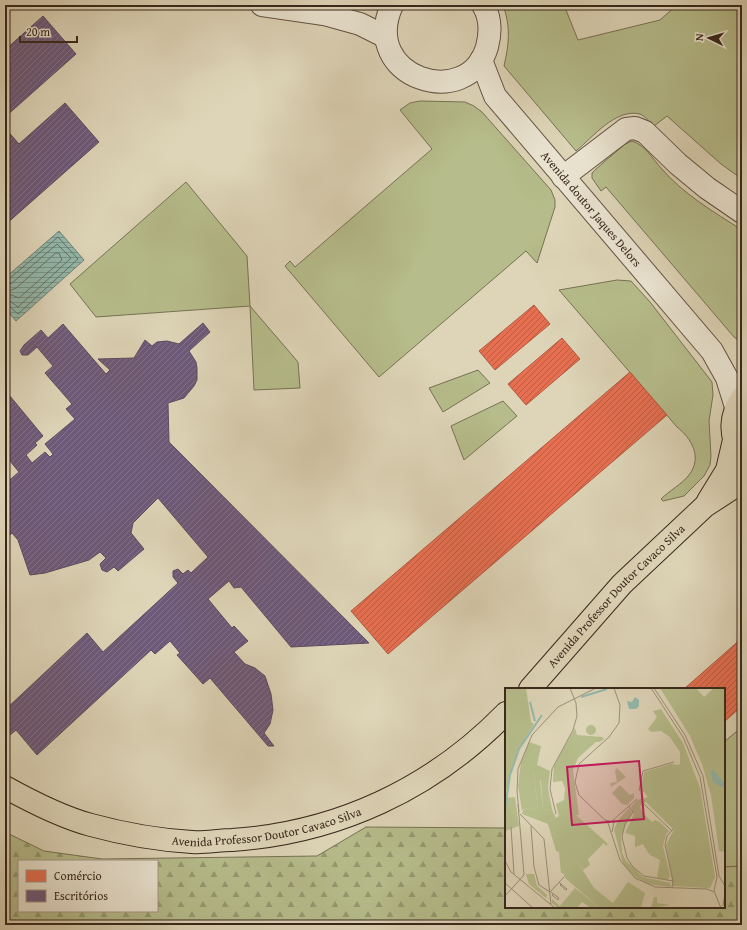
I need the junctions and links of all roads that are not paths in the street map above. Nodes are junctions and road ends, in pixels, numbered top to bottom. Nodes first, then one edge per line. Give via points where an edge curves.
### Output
1 (262, 5) edge
2 (392, 5) edge
3 (483, 5) edge
4 (324, 14) junction
5 (386, 37) junction
6 (481, 60) junction
7 (457, 79) junction
8 (495, 96) junction
9 (563, 178) junction
10 (742, 212) edge
11 (712, 351) junction
12 (742, 370) edge
13 (739, 402) edge
14 (738, 446) edge
15 (742, 482) edge
16 (705, 506) junction
17 (531, 688) edge
18 (505, 714) edge
19 (5, 788) edge

1 - 4 street
2 - 4 street via 367,16
2 - 5 street
3 - 6 street via 490,28 486,50
4 - 5 street via 360,24
5 - 7 street via 395,60 408,73 425,81
6 - 7 street
6 - 8 street, Avenida doutor Jaques Delors
7 - 8 street
8 - 9 street, Avenida doutor Jaques Delors
9 - 10 street via 626,130 635,128 645,132 701,184
9 - 11 street, Avenida doutor Jaques Delors
11 - 12 street, Avenida doutor Jaques Delors
11 - 13 street, Avenida doutor Jaques Delors
13 - 14 main road, Avenida Professor Doutor Cavaco Silva via 732,418
14 - 16 main road, Avenida Professor Doutor Cavaco Silva
15 - 16 main road, Avenida Professor Doutor Cavaco Silva
16 - 17 main road, Avenida Professor Doutor Cavaco Silva via 622,584
18 - 19 main road, Avenida Professor Doutor Cavaco Silva via 453,760 410,788 369,809 332,823 284,834 193,842 143,837 90,825 39,806

